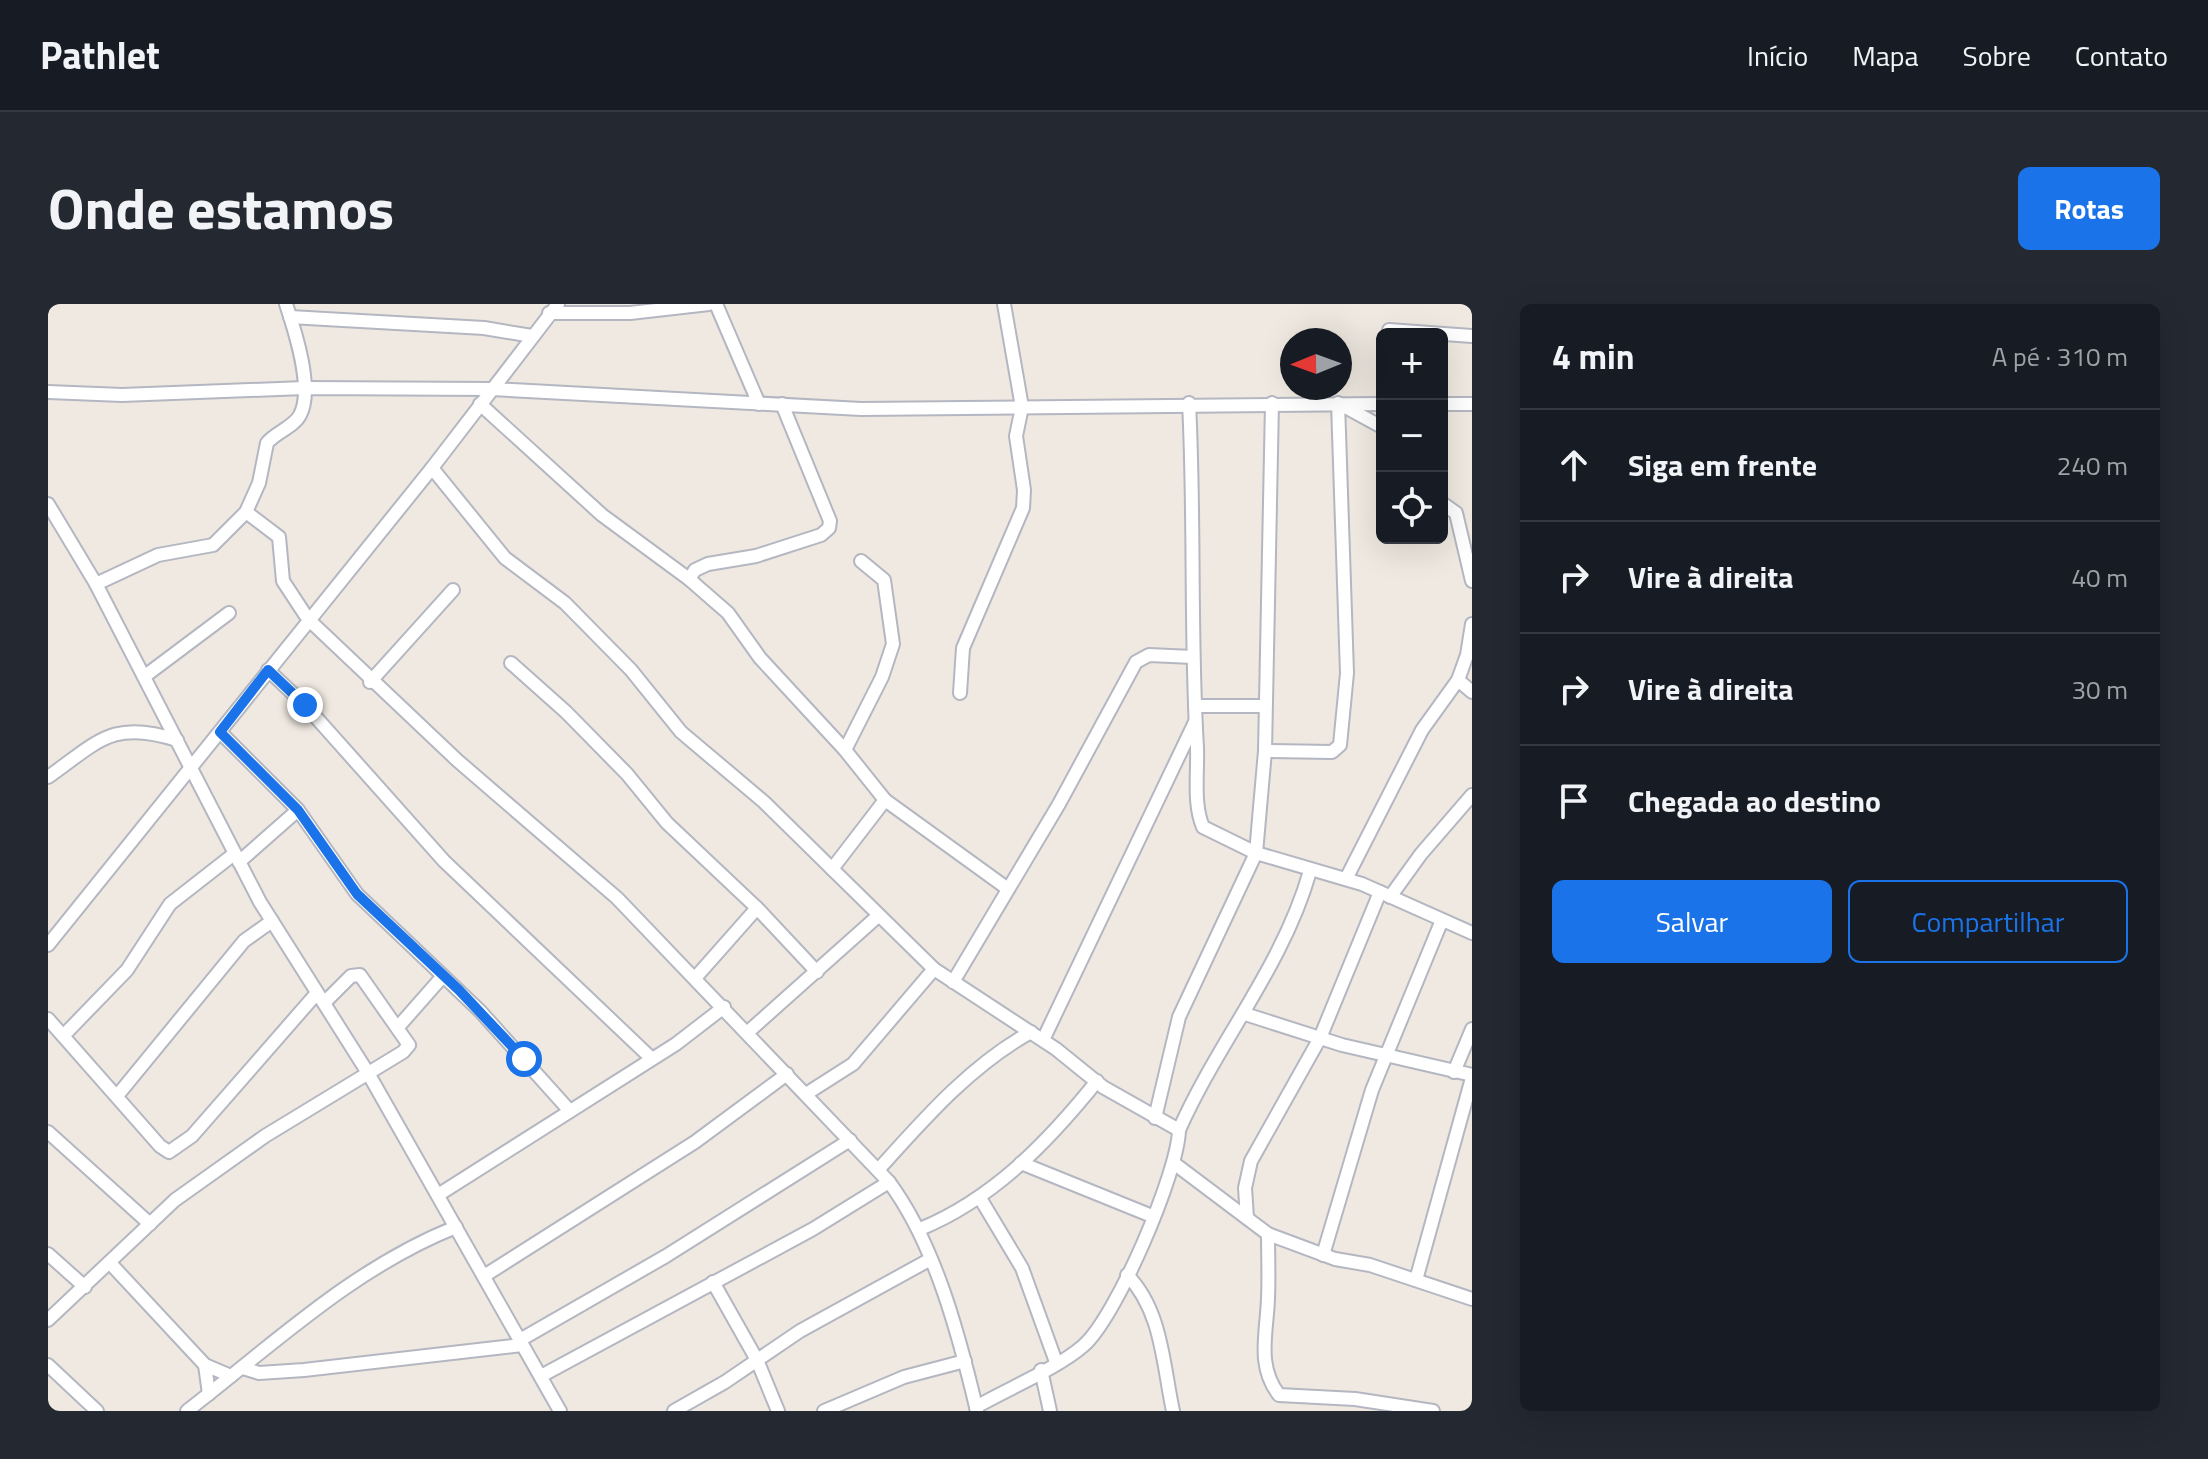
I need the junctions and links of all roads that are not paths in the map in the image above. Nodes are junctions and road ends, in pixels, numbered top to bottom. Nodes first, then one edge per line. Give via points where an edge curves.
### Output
1 (709, 304) edge
2 (716, 304) edge
3 (1004, 304) edge
4 (554, 308) edge
5 (288, 311) edge
6 (1448, 334) edge
7 (532, 336) junction
8 (1472, 336) edge
9 (304, 388) junction
10 (492, 389) junction
11 (48, 392) edge
12 (1189, 403) junction
13 (1272, 403) junction
14 (1338, 403) junction
15 (480, 404) junction
16 (759, 404) junction
17 (782, 404) junction
18 (1376, 404) edge
19 (1448, 404) edge
20 (1472, 404) edge
21 (1022, 407) junction
22 (1376, 424) edge
23 (432, 468) junction
24 (48, 504) edge
25 (1448, 507) edge
26 (246, 512) junction
27 (861, 561) dead end
28 (689, 579) junction
29 (1472, 581) edge
30 (96, 584) junction
31 (453, 590) dead end
32 (229, 613) dead end
33 (308, 619) junction
34 (1472, 624) edge
35 (1470, 653) edge
36 (1193, 657) junction
37 (511, 663) dead end
38 (268, 670) junction
39 (145, 676) junction
40 (1458, 680) junction
41 (370, 682) junction
42 (1472, 692) edge
43 (960, 693) dead end
44 (1195, 706) junction
45 (1265, 706) junction
46 (1195, 722) junction
47 (220, 732) junction
48 (177, 740) junction
49 (845, 750) junction
50 (1265, 751) junction
51 (190, 767) junction
52 (48, 777) edge
53 (1472, 795) edge
54 (885, 800) junction
55 (298, 810) junction
56 (1256, 853) junction
57 (236, 858) junction
58 (832, 869) junction
59 (1310, 871) junction
60 (1346, 879) junction
61 (1008, 889) junction
62 (1385, 895) junction
63 (757, 908) junction
64 (878, 916) junction
65 (1442, 920) junction
66 (272, 921) junction
67 (1472, 933) edge
68 (48, 945) edge
69 (934, 969) junction
70 (817, 972) junction
71 (443, 976) junction
72 (696, 977) junction
73 (953, 982) junction
74 (320, 998) junction
75 (724, 1007) junction
76 (1245, 1014) junction
77 (48, 1019) edge
78 (399, 1026) junction
79 (1472, 1029) edge
80 (748, 1032) junction
81 (1031, 1032) junction
82 (65, 1034) junction
83 (1320, 1038) junction
84 (1043, 1040) junction
85 (1386, 1055) junction
86 (651, 1058) junction
87 (1454, 1072) junction
88 (368, 1073) junction
89 (787, 1074) junction
90 (1472, 1076) edge
91 (1097, 1081) junction
92 (806, 1094) junction
93 (117, 1096) junction
94 (569, 1110) junction
95 (1155, 1118) junction
96 (1179, 1130) junction
97 (48, 1132) edge
98 (850, 1140) junction
99 (1021, 1163) junction
100 (1175, 1164) junction
101 (879, 1169) junction
102 (889, 1182) junction
103 (438, 1195) junction
104 (980, 1198) junction
105 (1152, 1216) junction
106 (1247, 1218) junction
107 (150, 1224) junction
108 (456, 1227) junction
109 (920, 1229) junction
110 (1268, 1234) junction
111 (48, 1254) edge
112 (1323, 1255) junction
113 (929, 1260) junction
114 (110, 1263) junction
115 (1127, 1275) junction
116 (484, 1276) junction
117 (1416, 1280) junction
118 (713, 1282) junction
119 (85, 1287) junction
120 (1472, 1299) edge
121 (48, 1320) edge
122 (521, 1342) junction
123 (757, 1360) junction
124 (965, 1361) junction
125 (1056, 1362) junction
126 (48, 1365) edge
127 (205, 1365) junction
128 (243, 1368) junction
129 (1041, 1370) junction
130 (231, 1376) junction
131 (541, 1376) junction
132 (209, 1394) junction
133 (1304, 1405) edge
134 (84, 1406) edge
135 (977, 1409) edge
136 (97, 1411) edge
137 (187, 1411) edge
138 (560, 1411) edge
139 (674, 1411) edge
140 (778, 1411) edge
141 (824, 1411) edge
142 (1050, 1411) edge
143 (1173, 1411) edge
144 (1433, 1411) edge

1 - 4 street via 630,313
2 - 16 street
3 - 21 street
4 - 7 street
5 - 7 street
5 - 9 street
6 - 8 street
7 - 10 street
9 - 10 street
9 - 11 street via 122,395
9 - 26 street via 300,416 267,443
10 - 15 street
10 - 16 street
12 - 13 street
12 - 21 street
12 - 36 street
13 - 14 street
13 - 45 street
14 - 18 street
14 - 22 street
14 - 50 street via 1347,673 1340,745 1332,752
15 - 23 street
15 - 28 street via 602,515
16 - 17 street
17 - 21 street via 847,409
17 - 28 street via 829,528 756,556 708,564
19 - 20 street
21 - 43 street via 1016,436 1023,508 963,648
23 - 33 street
23 - 58 street via 505,558 565,603 631,670 681,732
24 - 30 street
25 - 29 street via 1456,513
26 - 30 street via 206,548 158,555
26 - 33 street via 279,537 283,581
27 - 49 street via 884,580 893,644
28 - 49 street via 728,613 760,658
30 - 39 street
31 - 41 street
32 - 39 street
33 - 38 street
33 - 41 street
34 - 35 street
35 - 40 street
36 - 44 street
36 - 61 street via 1149,655 1136,662
37 - 63 street via 566,712 667,823
38 - 47 street
38 - 86 street via 444,861
39 - 48 street
40 - 42 street
40 - 60 street via 1428,719
41 - 72 street via 617,898
44 - 45 street
44 - 46 street
45 - 50 street
46 - 56 street via 1203,827
46 - 84 street
47 - 51 street
47 - 55 street
48 - 51 street
48 - 52 street via 144,732 108,734
49 - 54 street
50 - 56 street
51 - 57 street
51 - 68 street
53 - 62 street
54 - 58 street
54 - 61 street
55 - 57 street
55 - 71 street via 357,894
56 - 59 street
56 - 95 street via 1179,1017
57 - 66 street
57 - 82 street via 170,904 127,970
58 - 64 street
59 - 60 street
59 - 76 street via 1287,937
60 - 62 street
61 - 73 street
62 - 65 street
62 - 83 street
63 - 70 street
63 - 72 street
64 - 69 street
64 - 70 street
65 - 67 street
65 - 85 street
66 - 74 street
66 - 93 street via 244,941
69 - 73 street
69 - 92 street via 853,1064
70 - 80 street
71 - 78 street
71 - 94 street
72 - 75 street
73 - 81 street
74 - 78 street via 360,975
74 - 88 street
74 - 93 street via 177,1149 169,1152 160,1146
75 - 80 street
75 - 86 street
76 - 83 street
76 - 96 street via 1197,1089
77 - 82 street
78 - 88 street via 409,1045
79 - 87 street
80 - 89 street
81 - 84 street
81 - 101 street via 967,1078
82 - 93 street
83 - 85 street
83 - 106 street via 1251,1161 1245,1188
84 - 91 street
85 - 87 street
85 - 112 street
86 - 94 street
87 - 90 street
88 - 103 street
88 - 107 street via 250,1146
89 - 92 street
89 - 116 street via 695,1142
90 - 117 street
91 - 95 street
91 - 99 street
92 - 98 street
94 - 103 street
95 - 96 street
96 - 100 street
97 - 107 street
98 - 101 street
98 - 122 street
99 - 104 street
99 - 105 street
100 - 105 street
100 - 106 street
101 - 102 street
102 - 109 street
102 - 118 street
103 - 108 street
104 - 109 street
104 - 125 street via 1022,1268
105 - 115 street
106 - 110 street
107 - 114 street
108 - 116 street
108 - 128 street via 397,1252 311,1309
109 - 113 street
110 - 112 street
110 - 133 street via 1263,1356 1279,1395
111 - 119 street
112 - 117 street
113 - 123 street
113 - 124 street
114 - 119 street
114 - 127 street
115 - 125 street via 1094,1335
115 - 143 street via 1153,1313
116 - 122 street
117 - 120 street
118 - 123 street
118 - 131 street
119 - 121 street
122 - 128 street via 304,1370 259,1373
122 - 131 street
123 - 139 street
123 - 140 street
124 - 135 street
124 - 141 street via 904,1377
125 - 129 street
126 - 134 street
127 - 130 street
127 - 132 street
128 - 130 street
129 - 135 street
129 - 142 street
130 - 132 street
131 - 138 street
132 - 137 street
133 - 144 street via 1355,1399
134 - 136 street

